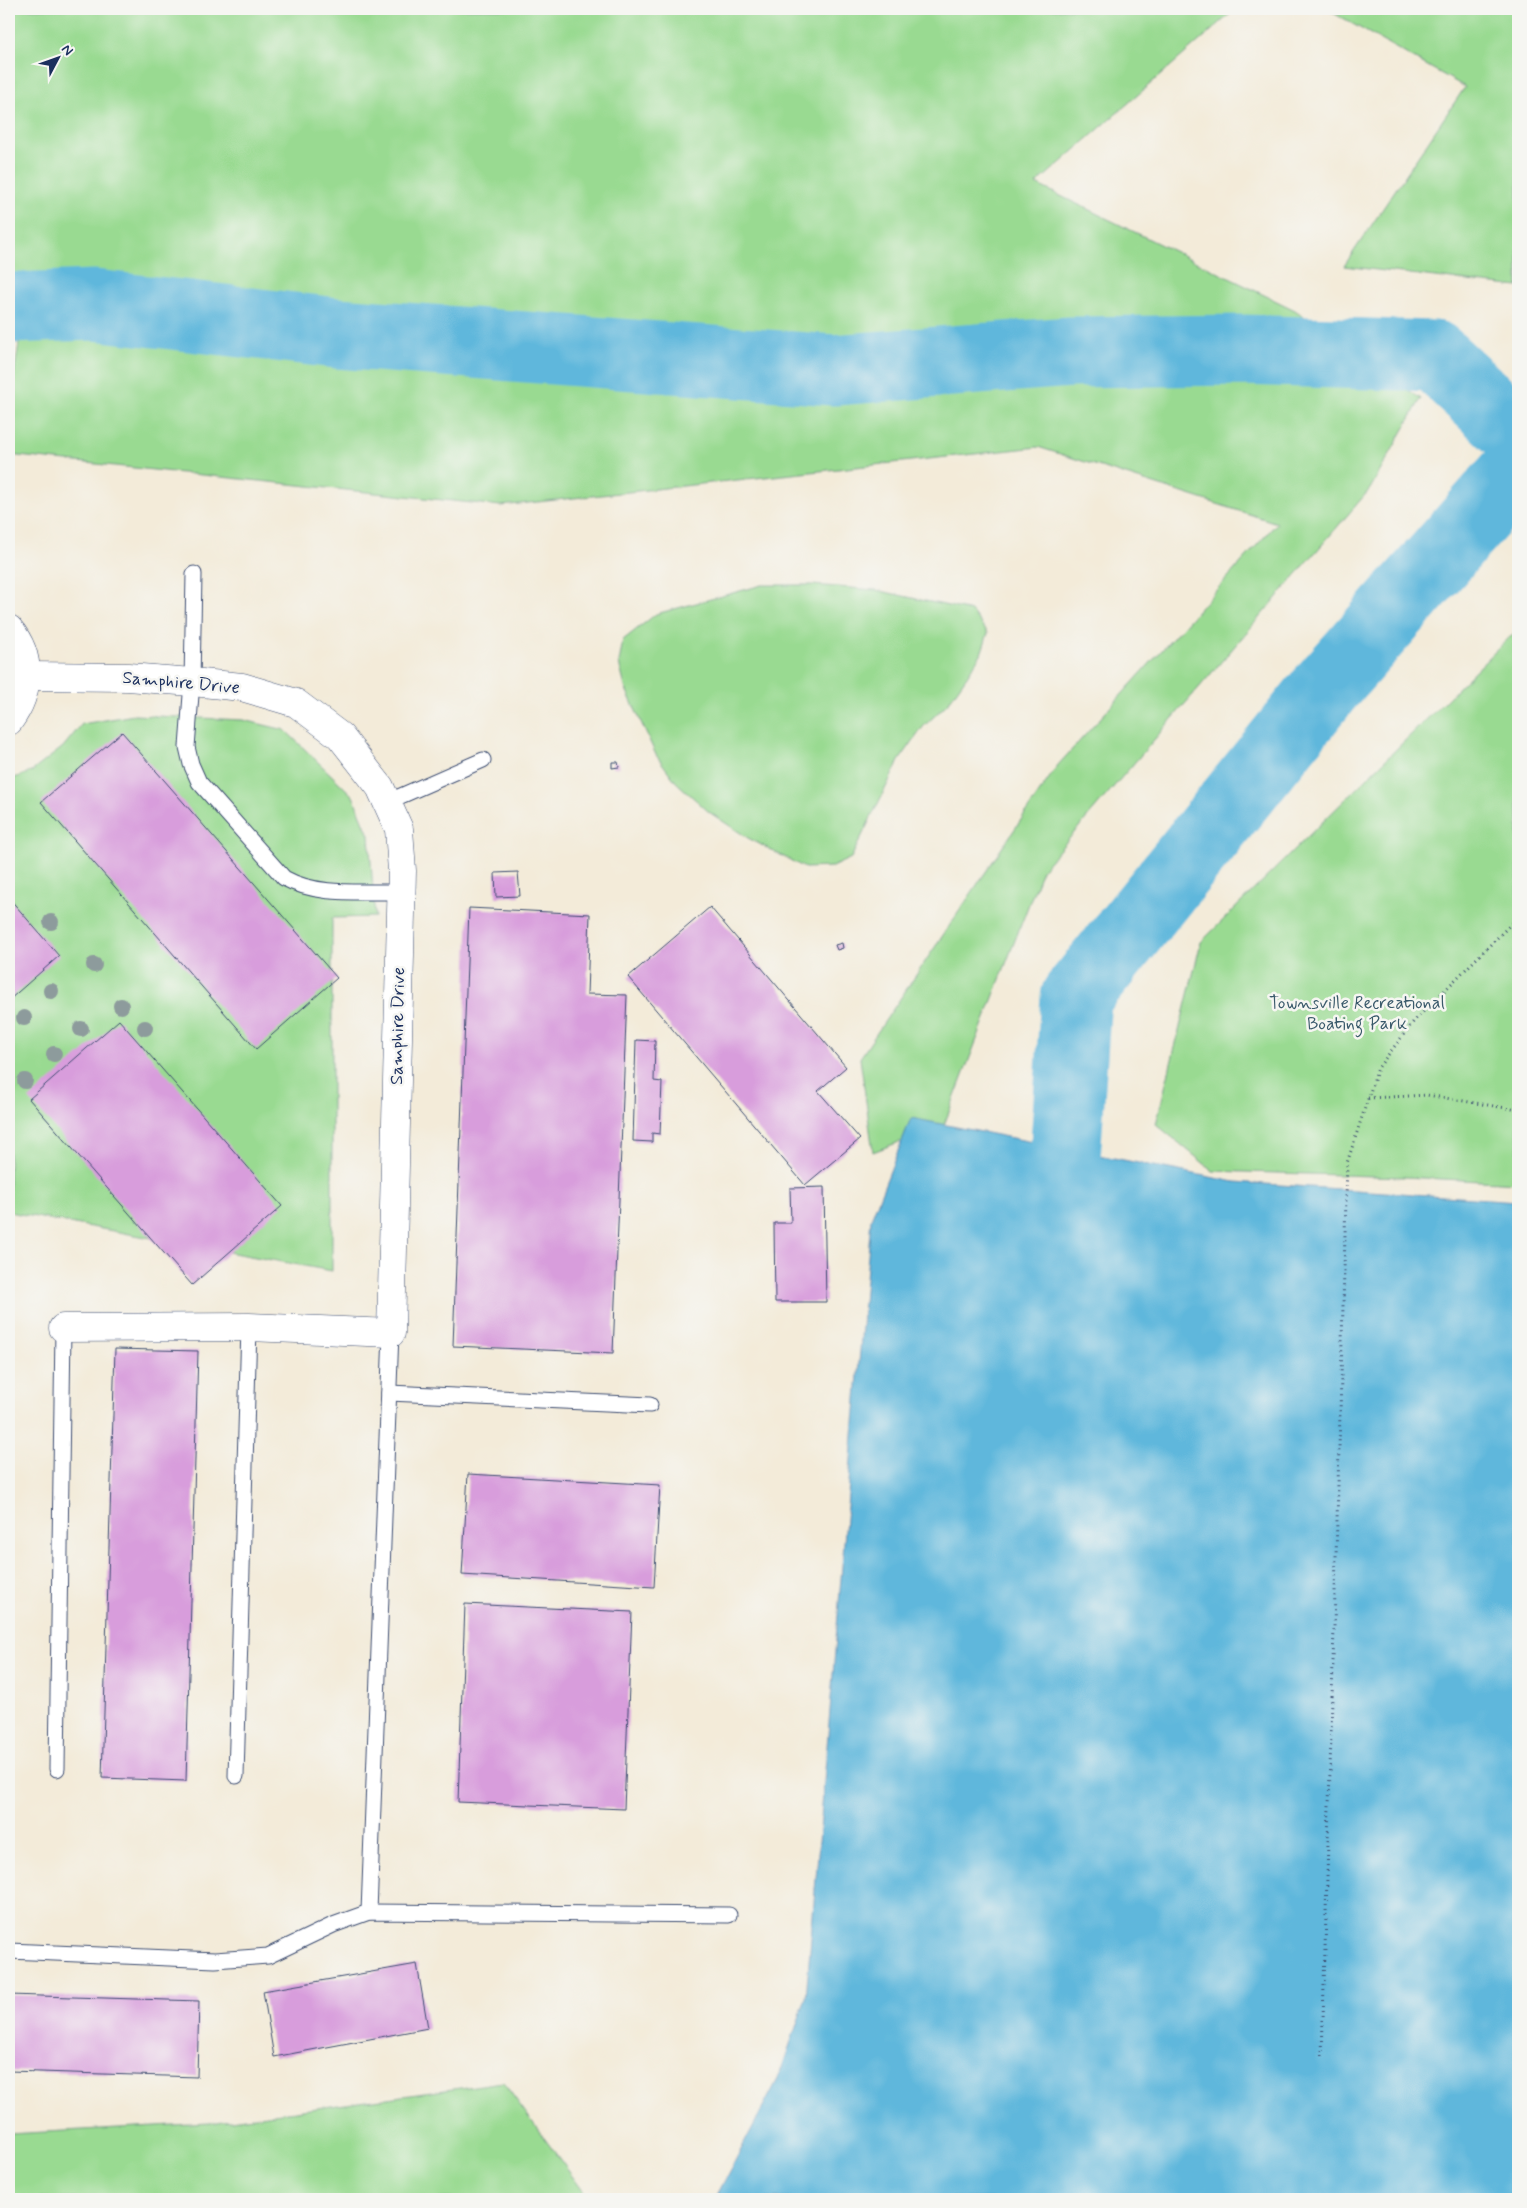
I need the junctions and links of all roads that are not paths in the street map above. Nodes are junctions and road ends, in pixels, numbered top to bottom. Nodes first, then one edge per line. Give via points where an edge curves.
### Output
1 (194, 574) dead end
2 (9, 629) edge
3 (26, 676) junction
4 (192, 682) junction
5 (9, 722) edge
6 (483, 760) dead end
7 (387, 802) junction
8 (402, 892) junction
9 (249, 1327) junction
10 (63, 1328) joint
11 (391, 1333) junction
12 (389, 1393) junction
13 (650, 1405) dead end
14 (57, 1769) dead end
15 (236, 1776) dead end
16 (369, 1912) junction
17 (729, 1915) dead end
18 (9, 1951) edge

1 - 4 lane
2 - 3 street via 17,639 25,661
3 - 4 street, Samphire Drive via 128,677
3 - 5 street via 19,708
4 - 7 street, Samphire Drive via 242,687 296,703 340,736 380,787
4 - 8 lane via 187,747 199,782 284,878 315,890
6 - 7 lane
7 - 8 street, Samphire Drive via 399,829
8 - 11 street, Samphire Drive
9 - 10 street
9 - 11 street
9 - 15 lane
10 - 14 lane
11 - 12 lane
12 - 13 lane
12 - 16 lane
16 - 17 lane
16 - 18 lane via 268,1956 215,1960

